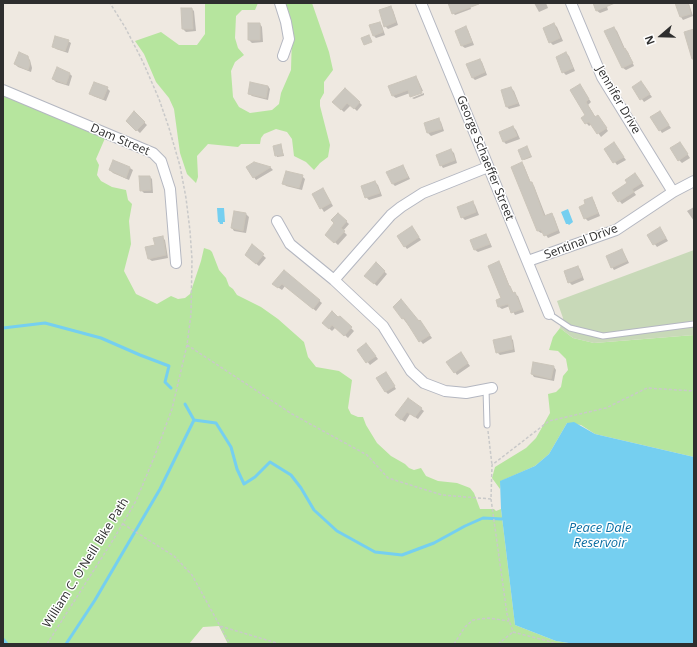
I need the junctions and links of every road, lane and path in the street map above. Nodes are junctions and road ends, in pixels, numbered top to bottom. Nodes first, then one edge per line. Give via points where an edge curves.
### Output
1 (280, 3) edge
2 (421, 3) edge
3 (571, 3) edge
4 (283, 56) dead end
5 (3, 90) edge
6 (488, 167) junction
7 (694, 181) edge
8 (673, 192) junction
9 (277, 221) dead end
10 (528, 261) junction
11 (176, 263) dead end
12 (334, 280) junction
13 (549, 314) joint
14 (694, 324) edge
15 (187, 345) dead end
16 (180, 377) dead end
17 (489, 388) joint
18 (694, 391) edge
19 (487, 425) joint
20 (492, 465) junction
21 (491, 499) junction
22 (123, 524) junction
23 (509, 621) junction
24 (220, 626) junction
25 (513, 632) junction
26 (46, 644) edge
27 (230, 644) edge
28 (280, 644) edge
29 (454, 644) edge
30 (498, 644) edge
31 (556, 644) edge

1 - 4 street via 289,40
2 - 6 street, George Schaeffer Street
3 - 8 street, Jennifer Drive via 602,77
5 - 11 street, Dam Street via 153,153 161,162 170,189
6 - 10 street, George Schaeffer Street
6 - 12 street via 423,193 401,207
7 - 8 street, Sentinal Drive
8 - 10 street, Sentinal Drive via 616,230
9 - 12 street via 290,244
10 - 13 street, George Schaeffer Street
12 - 17 street via 383,326 411,371 424,383 445,391 466,393
13 - 14 lane via 570,328 603,336
15 - 21 path via 292,414 367,456 388,478 442,494
16 - 22 path, William C. O'Neill Bike Path via 172,409 155,455 136,501
17 - 19 lane
18 - 20 path via 647,388 606,408 549,421
19 - 20 path
20 - 21 path
21 - 23 path
22 - 24 path via 174,556 192,575
22 - 26 path, William C. O'Neill Bike Path
23 - 25 path
23 - 29 path via 489,618 472,620
24 - 27 path
24 - 28 path
25 - 30 path
25 - 31 path

